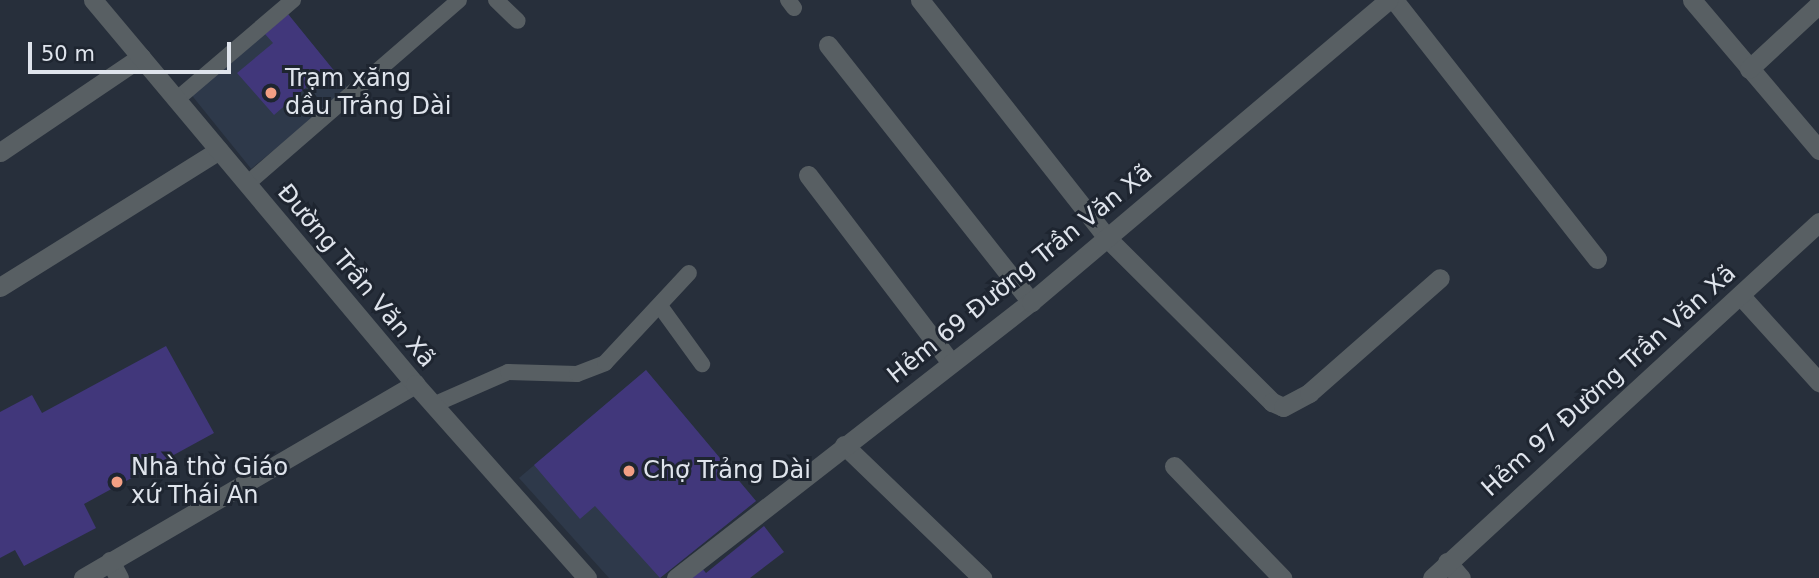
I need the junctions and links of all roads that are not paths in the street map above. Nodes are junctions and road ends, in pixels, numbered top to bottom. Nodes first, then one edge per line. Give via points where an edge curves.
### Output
1 (93, 0) edge
2 (293, 0) edge
3 (459, 0) edge
4 (496, 0) edge
5 (920, 0) edge
6 (1392, 0) edge
7 (1692, 0) edge
8 (1816, 7) dead end
9 (519, 21) dead end
10 (828, 45) dead end
11 (141, 57) junction
12 (1749, 69) junction
13 (176, 100) junction
14 (219, 150) junction
15 (1819, 150) edge
16 (0, 152) edge
17 (808, 175) dead end
18 (248, 183) junction
19 (1819, 222) edge
20 (1107, 238) junction
21 (1597, 259) dead end
22 (689, 273) dead end
23 (1440, 278) dead end
24 (0, 287) edge
25 (1740, 295) junction
26 (1031, 302) junction
27 (660, 306) junction
28 (951, 363) junction
29 (702, 364) dead end
30 (1819, 382) edge
31 (415, 384) junction
32 (433, 405) junction
33 (844, 445) junction
34 (1174, 466) dead end
35 (1447, 562) junction
36 (114, 570) edge
37 (83, 578) edge
38 (587, 578) edge
39 (676, 578) edge
40 (982, 578) edge
41 (1282, 578) edge
42 (1432, 578) edge
43 (1461, 578) edge

1 - 11 street, Đường Trần Văn Xã
2 - 13 lane
3 - 18 lane
4 - 9 lane
5 - 20 street
6 - 20 street, Hẻm 69 Đường Trần Văn Xã
6 - 21 street
7 - 12 street
8 - 12 street
10 - 26 street
11 - 13 street, Đường Trần Văn Xã
11 - 16 street
12 - 15 street
13 - 14 street, Đường Trần Văn Xã
14 - 18 street, Đường Trần Văn Xã
14 - 24 street
17 - 28 street
18 - 31 street, Đường Trần Văn Xã
19 - 25 street, Hẻm 97 Đường Trần Văn Xã
20 - 23 street via 1272,402 1283,407 1309,393
20 - 26 street, Hẻm 69 Đường Trần Văn Xã
22 - 27 lane
25 - 30 street
25 - 35 street, Hẻm 97 Đường Trần Văn Xã
26 - 28 street, Hẻm 69 Đường Trần Văn Xã
27 - 29 lane
27 - 32 lane via 606,363 577,374 508,372
28 - 33 street, Hẻm 69 Đường Trần Văn Xã
31 - 32 street, Đường Trần Văn Xã
31 - 36 street
32 - 38 street, Đường Trần Văn Xã
33 - 39 street, Hẻm 69 Đường Trần Văn Xã
33 - 40 street
34 - 41 street
35 - 42 street, Hẻm 97 Đường Trần Văn Xã
35 - 43 street
36 - 37 street

